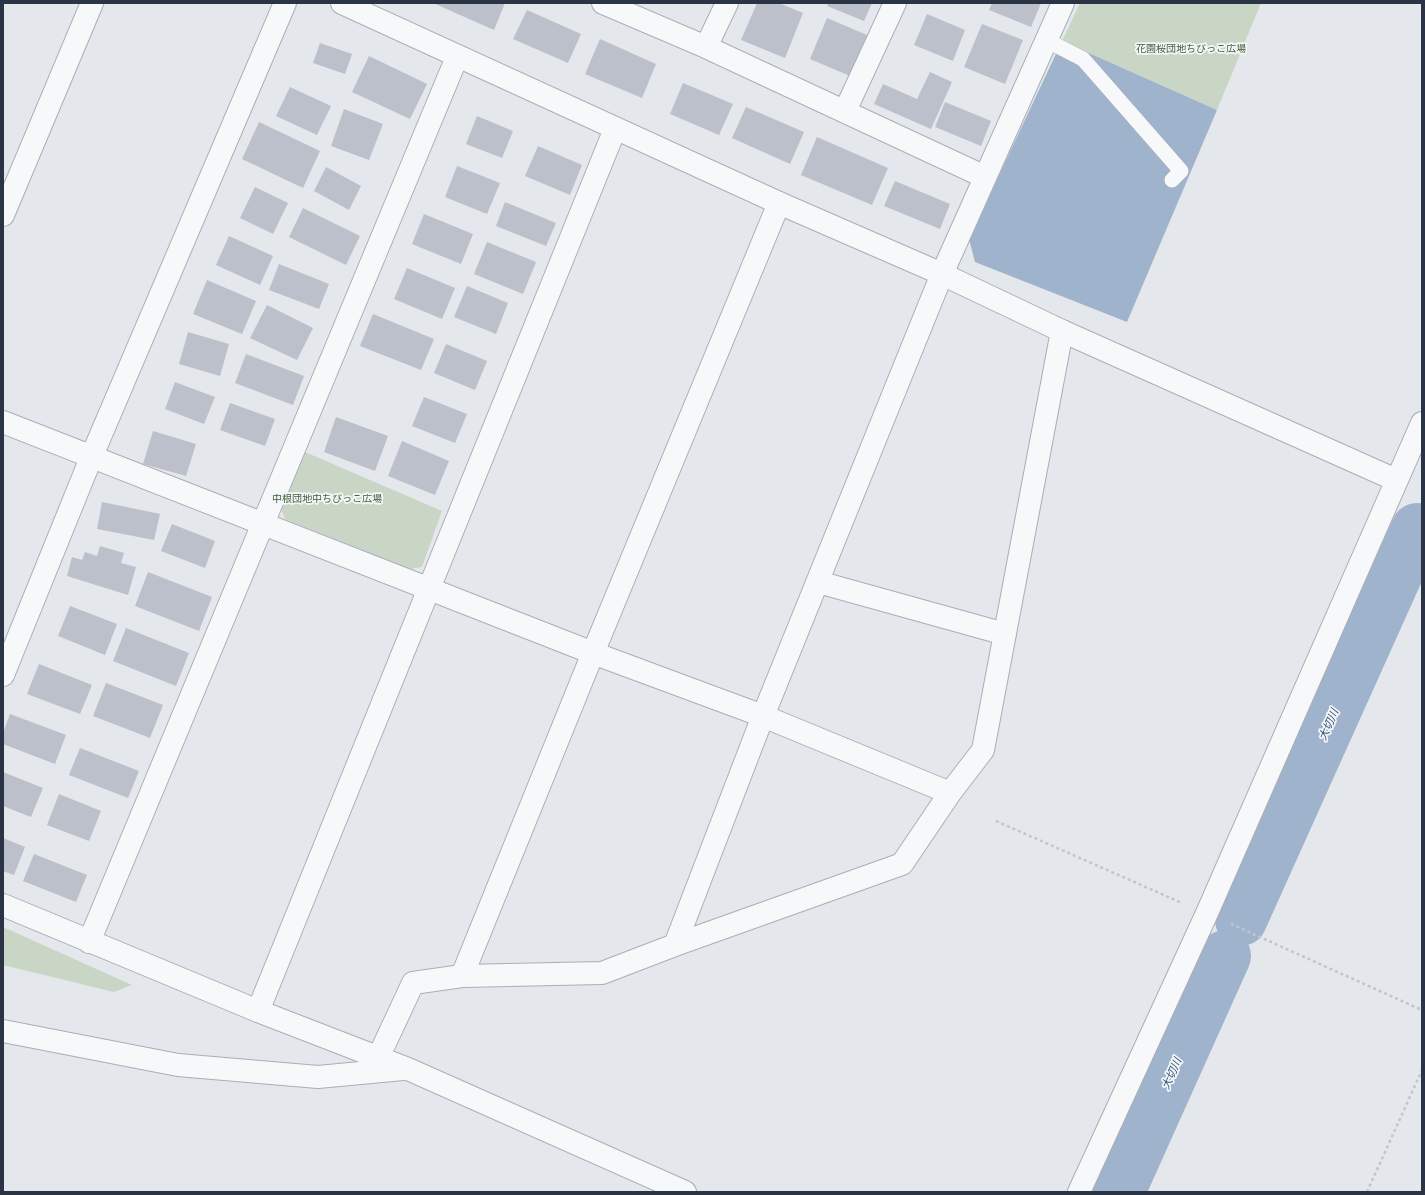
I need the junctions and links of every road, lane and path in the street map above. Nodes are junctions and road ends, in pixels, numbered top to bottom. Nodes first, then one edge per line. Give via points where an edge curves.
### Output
1 (92, 3) edge
2 (285, 3) edge
3 (342, 3) edge
4 (603, 3) edge
5 (726, 3) edge
6 (895, 3) edge
7 (1063, 3) edge
8 (379, 11) edge
9 (1046, 40) junction
10 (706, 47) junction
11 (457, 57) junction
12 (845, 111) junction
13 (615, 129) junction
14 (985, 177) junction
15 (1172, 180) dead end
16 (779, 203) junction
17 (3, 215) edge
18 (942, 274) junction
19 (1062, 331) junction
20 (3, 422) edge
21 (1422, 423) edge
22 (91, 458) junction
23 (1396, 480) junction
24 (262, 524) junction
25 (818, 582) junction
26 (428, 588) junction
27 (1004, 634) junction
28 (593, 653) junction
29 (3, 675) edge
30 (763, 716) junction
31 (950, 793) junction
32 (3, 905) edge
33 (88, 942) junction
34 (675, 945) junction
35 (462, 976) junction
36 (258, 1011) junction
37 (3, 1031) edge
38 (378, 1058) junction
39 (408, 1069) junction
40 (1422, 1070) edge
41 (686, 1192) edge
42 (1079, 1192) edge
43 (1367, 1192) edge

1 - 17 street
2 - 22 street
3 - 8 street
4 - 10 street
5 - 10 street
6 - 12 street
7 - 9 street
8 - 11 street
9 - 14 street
9 - 15 lane via 1083,60 1181,171
10 - 12 street
11 - 13 street
11 - 24 street
12 - 14 street
13 - 16 street
13 - 26 street
14 - 18 street
16 - 18 street
16 - 28 street
18 - 19 street
18 - 25 street
19 - 23 street
19 - 27 street
20 - 22 street
21 - 23 street
22 - 24 street
22 - 29 street
23 - 42 street via 1206,913
24 - 26 street
24 - 33 street
25 - 27 street
25 - 30 street
26 - 28 street
26 - 36 street
27 - 31 street via 983,750
28 - 30 street
28 - 35 street
30 - 31 street
30 - 34 street
31 - 34 street via 902,864
32 - 33 street
33 - 36 street
34 - 35 street via 602,973
35 - 38 street via 413,983
36 - 38 street
37 - 39 street via 178,1065 318,1077
38 - 39 street
39 - 41 street
40 - 43 path

